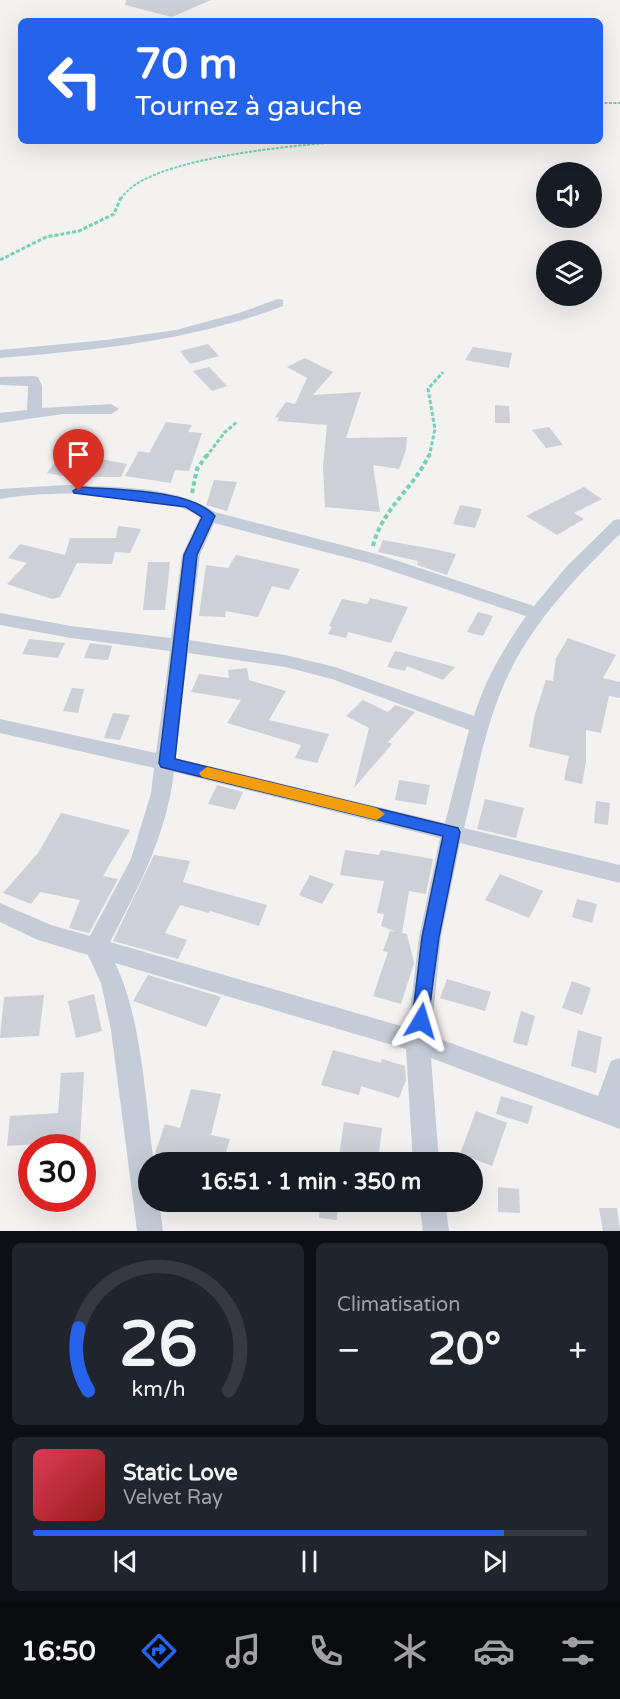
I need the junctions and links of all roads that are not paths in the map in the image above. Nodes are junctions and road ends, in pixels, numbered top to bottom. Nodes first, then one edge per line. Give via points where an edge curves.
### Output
1 (278, 303) dead end
2 (0, 354) edge
3 (0, 381) edge
4 (111, 409) dead end
5 (34, 412) junction
6 (0, 418) edge
7 (0, 494) edge
8 (209, 516) junction
9 (620, 524) edge
10 (538, 614) junction
11 (0, 619) edge
12 (180, 645) junction
13 (0, 726) edge
14 (480, 726) junction
15 (166, 763) junction
16 (452, 832) junction
17 (620, 874) edge
18 (0, 912) edge
19 (96, 948) junction
20 (418, 1042) junction
21 (620, 1069) edge
22 (613, 1114) edge
23 (425, 1152) edge
24 (433, 1212) edge
25 (150, 1231) edge
26 (436, 1231) edge

1 - 2 street via 253,314 158,340
3 - 5 street via 33,380
4 - 5 street
5 - 6 street
7 - 8 street via 60,489 136,495 189,504
8 - 10 street via 374,559
8 - 12 street via 191,555
9 - 10 street via 573,570
10 - 14 street via 508,657
11 - 12 street
12 - 14 street via 288,661 344,675
12 - 15 street
13 - 15 street
14 - 16 street
15 - 16 street
15 - 19 street via 142,860
16 - 17 street
16 - 20 street via 430,937
18 - 19 street via 46,933
19 - 20 street
19 - 25 street via 113,983 123,1030
20 - 22 street
20 - 23 street
21 - 22 street
24 - 26 street

